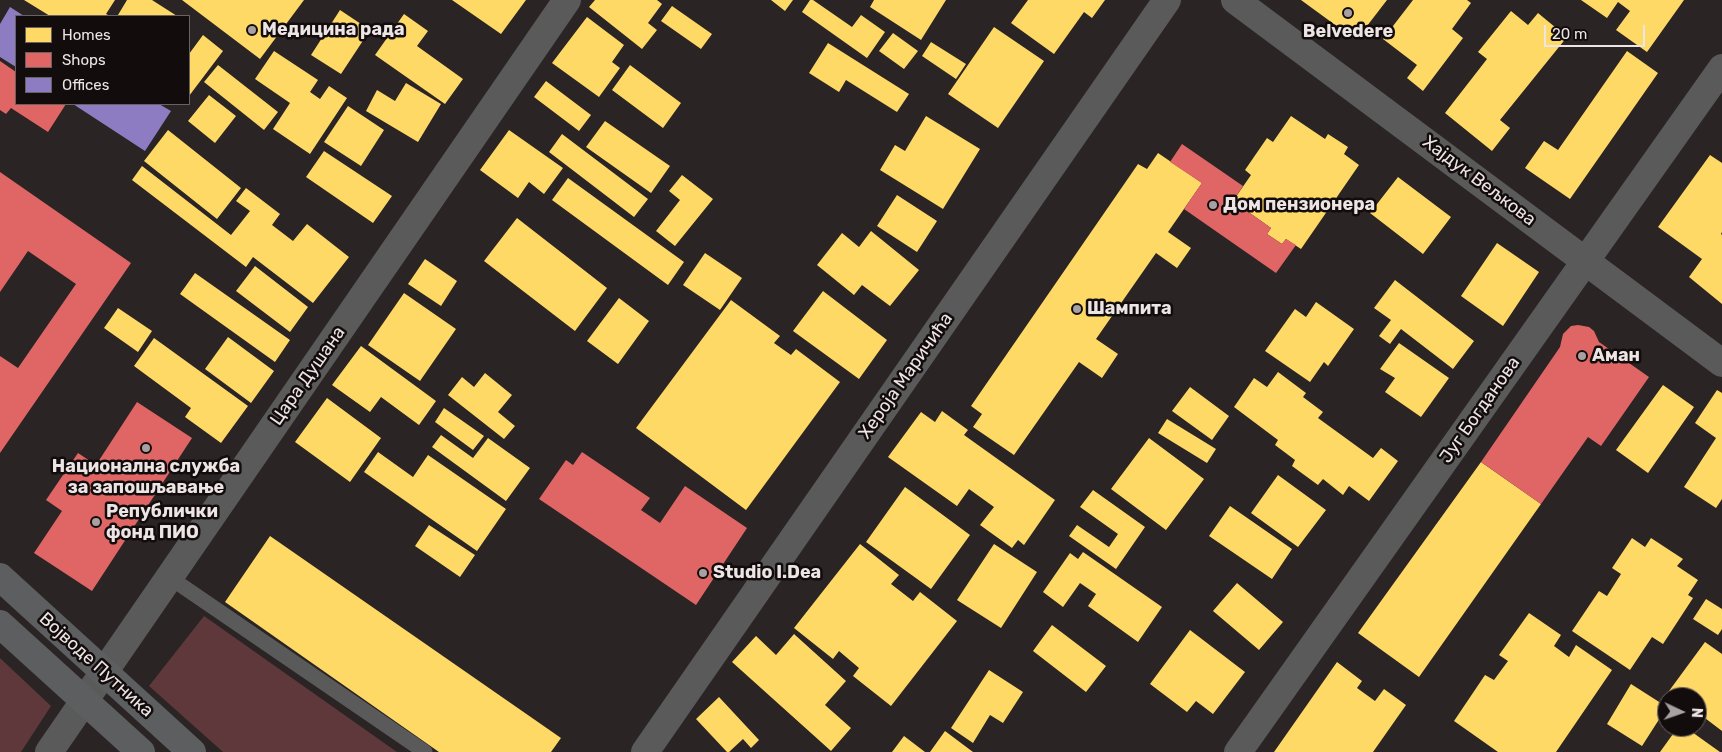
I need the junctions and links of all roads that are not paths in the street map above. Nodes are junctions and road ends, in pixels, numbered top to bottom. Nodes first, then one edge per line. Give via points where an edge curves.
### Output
1 (567, 0) edge
2 (1166, 0) edge
3 (1235, 0) edge
4 (1722, 68) edge
5 (1586, 261) junction
6 (1722, 363) edge
7 (0, 577) edge
8 (169, 577) junction
9 (0, 624) edge
10 (104, 672) junction
11 (85, 700) junction
12 (49, 752) edge
13 (141, 752) edge
14 (192, 752) edge
15 (425, 752) edge
16 (645, 752) edge
17 (1238, 752) edge

1 - 8 street, Цара Душана
2 - 16 street, Хероја Маричића
3 - 5 street, Хајдук Вељкова
4 - 5 street, Југ Богданова
5 - 6 street, Хајдук Вељкова
5 - 17 street, Југ Богданова
7 - 10 main road, Војводе Путника
8 - 10 street, Цара Душана
8 - 15 lane
9 - 11 main road, Војводе Путника
10 - 11 street, Цара Душана
10 - 14 main road, Војводе Путника
11 - 12 street, Цара Душана
11 - 13 main road, Војводе Путника

